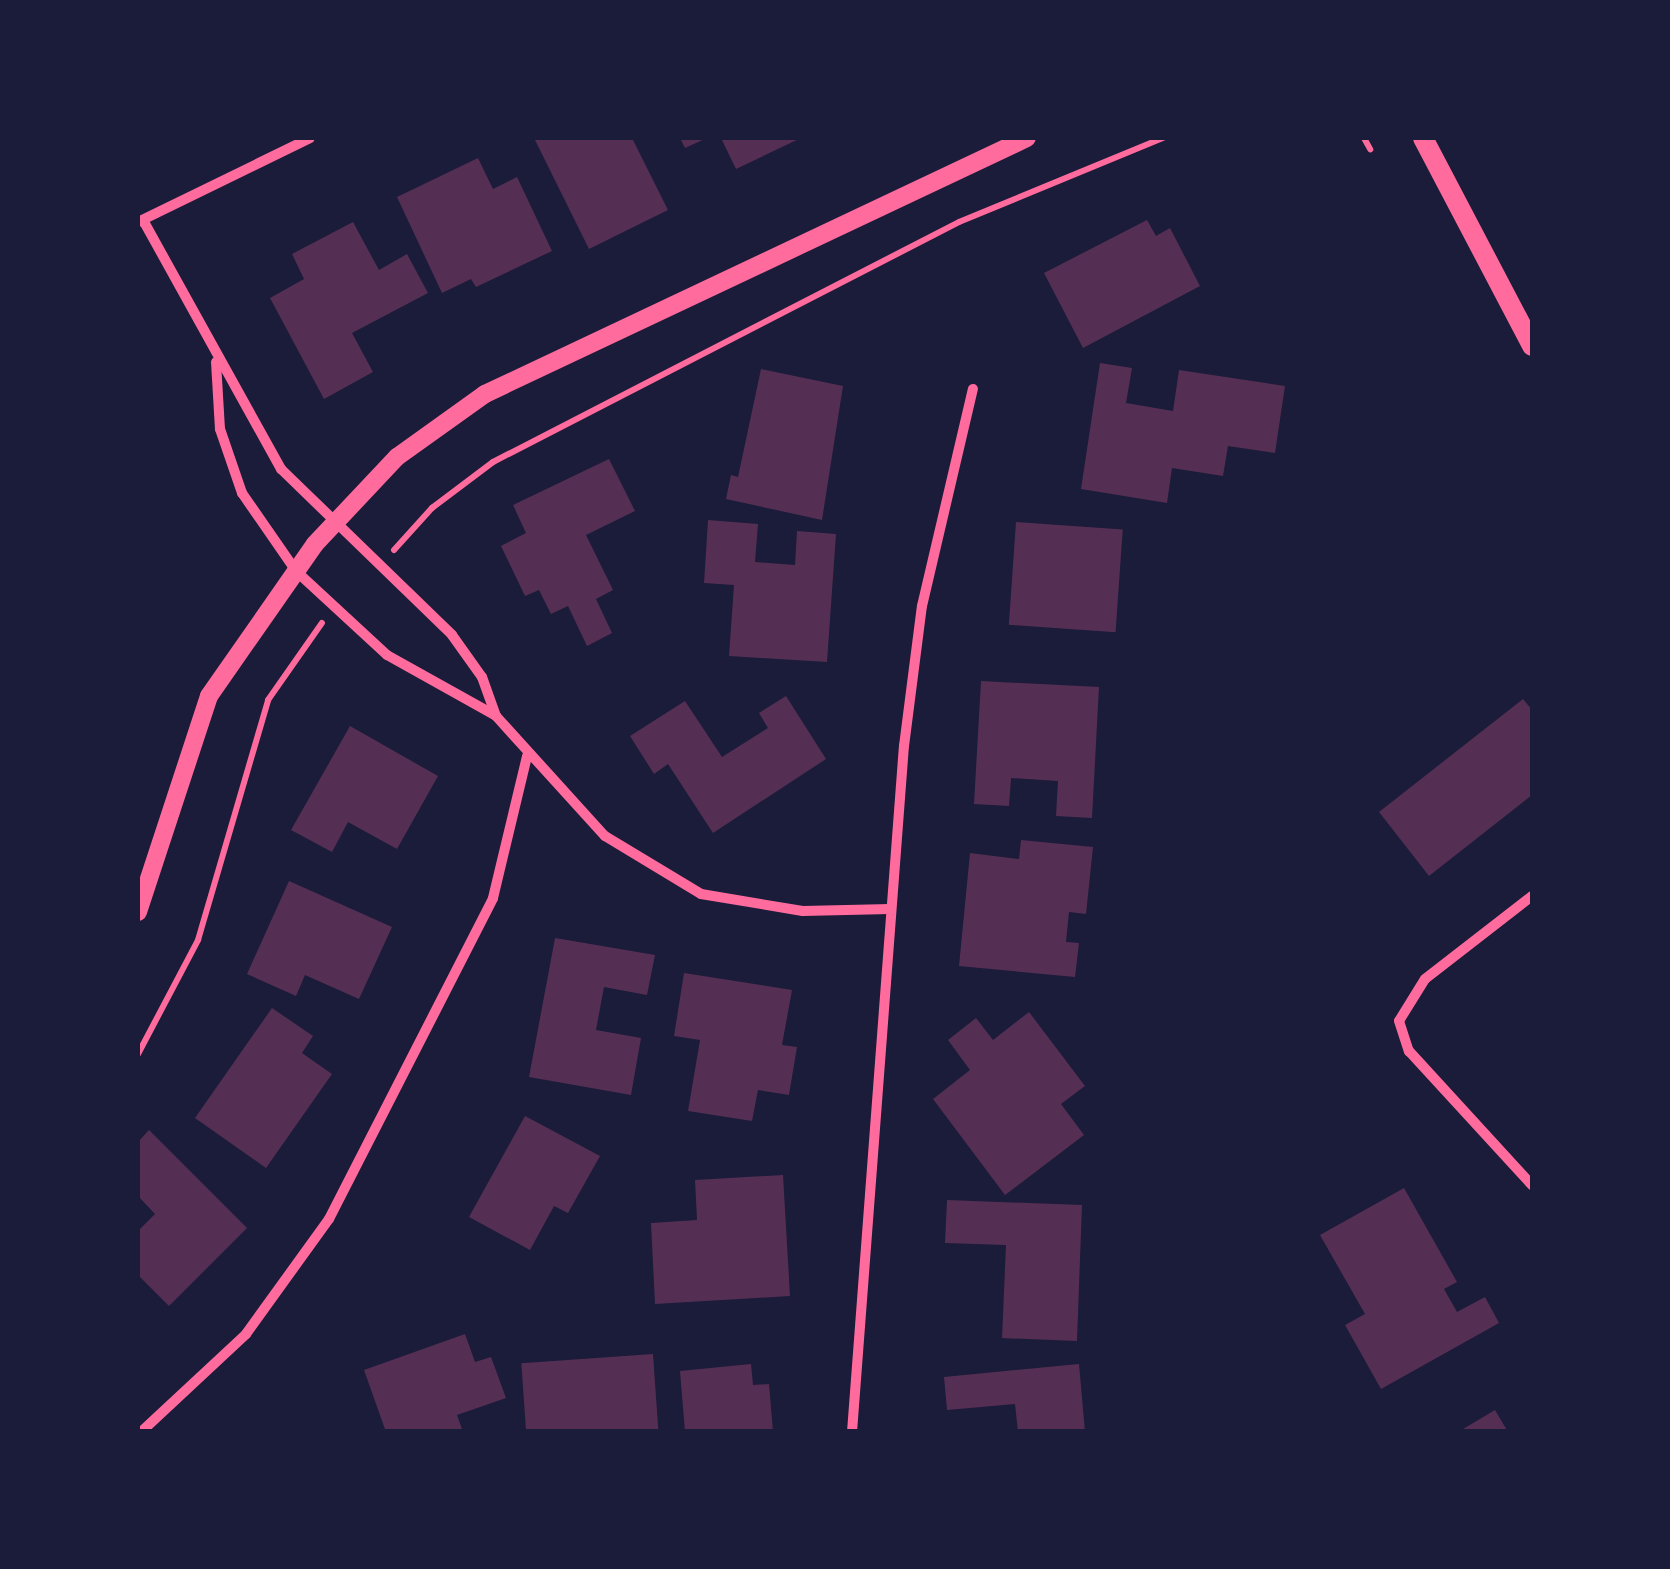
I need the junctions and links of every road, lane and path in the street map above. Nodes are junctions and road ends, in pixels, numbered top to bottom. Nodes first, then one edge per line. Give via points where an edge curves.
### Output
1 (310, 138) edge
2 (1027, 138) edge
3 (1164, 138) edge
4 (1364, 138) edge
5 (1422, 138) edge
6 (1370, 149) dead end
7 (140, 222) edge
8 (1532, 346) edge
9 (216, 357) junction
10 (973, 388) dead end
11 (334, 524) junction
12 (378, 565) junction
13 (296, 571) junction
14 (334, 609) junction
15 (496, 716) junction
16 (527, 756) junction
17 (1532, 896) edge
18 (890, 909) junction
19 (138, 912) edge
20 (138, 1054) edge
21 (1532, 1185) edge
22 (141, 1432) edge
23 (852, 1432) edge

1 - 7 street
2 - 11 street via 486,394 397,457
3 - 12 path via 959,222 493,462 432,508
4 - 6 path
5 - 8 main road
7 - 9 street
9 - 11 street via 281,469
9 - 13 street via 220,429 242,494
10 - 18 street via 922,606
11 - 12 street
11 - 13 street
12 - 15 street via 452,635 482,677
13 - 14 street
13 - 19 street via 209,696
14 - 15 street via 387,655
14 - 20 path via 268,700 198,940
15 - 16 street
16 - 18 street via 604,836 701,894 803,911
16 - 22 street via 493,898 329,1219 246,1334
17 - 21 street via 1425,979 1399,1021 1408,1051
18 - 23 street

